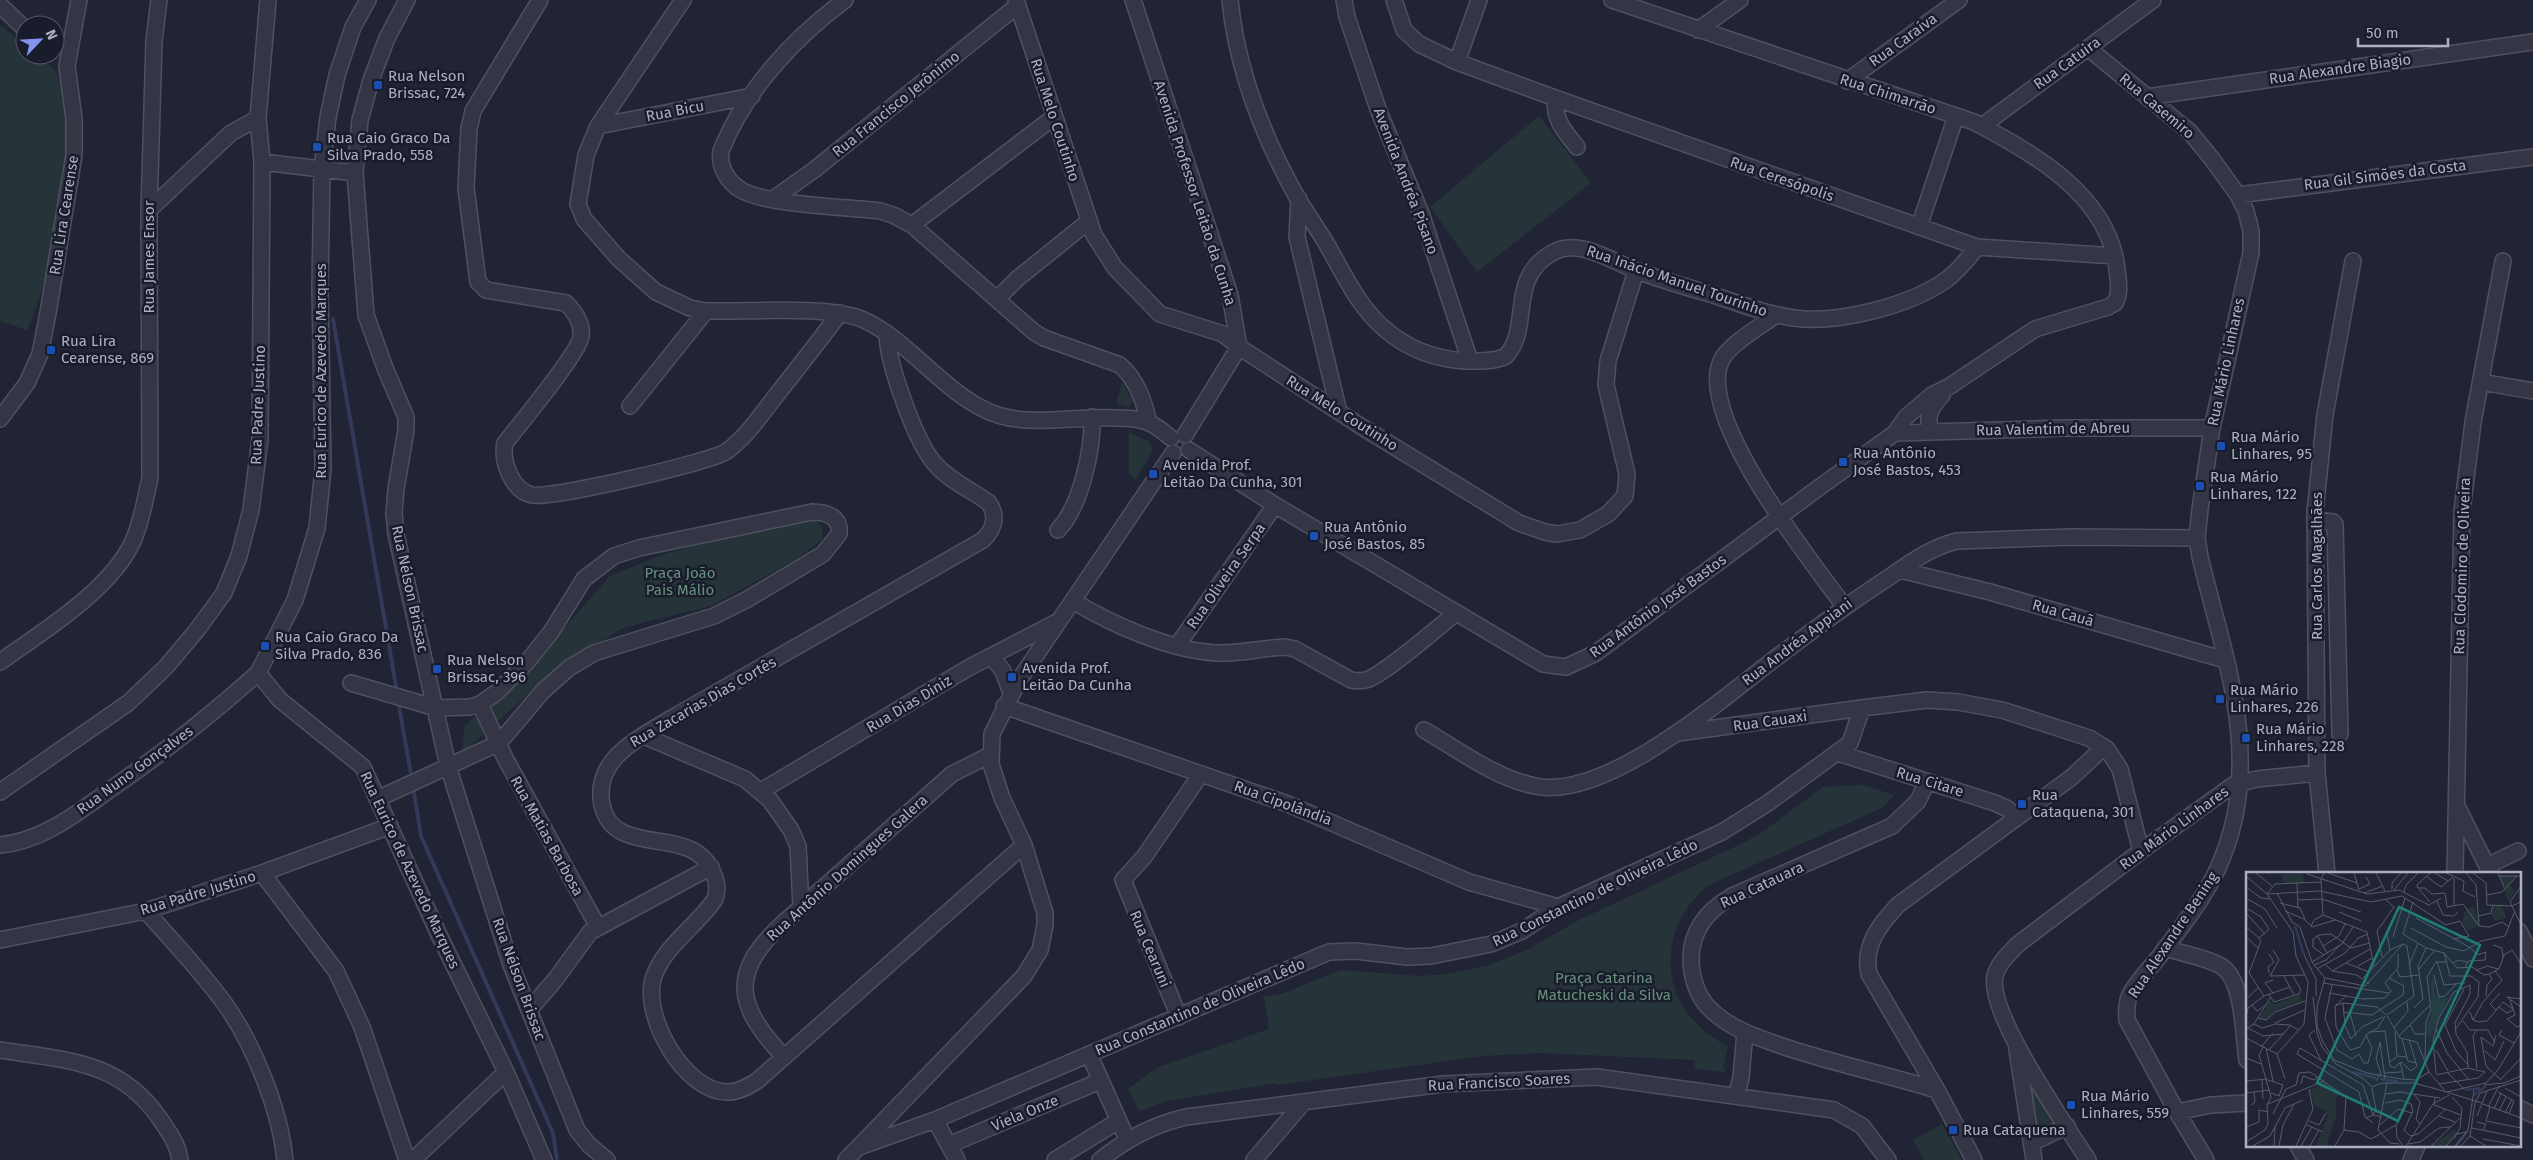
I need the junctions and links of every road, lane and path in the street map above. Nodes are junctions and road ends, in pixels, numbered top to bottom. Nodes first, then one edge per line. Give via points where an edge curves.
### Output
1 (79, 0) edge
2 (159, 0) edge
3 (268, 0) edge
4 (368, 0) edge
5 (407, 0) edge
6 (540, 0) edge
7 (683, 0) edge
8 (845, 0) edge
9 (1133, 0) edge
10 (1230, 0) edge
11 (1344, 0) edge
12 (1394, 0) edge
13 (1479, 0) edge
14 (1612, 0) edge
15 (1740, 0) edge
16 (1959, 0) edge
17 (2153, 0) edge
18 (1017, 3) edge
19 (0, 5) edge
20 (15, 19) edge
21 (1698, 30) junction
22 (2533, 42) edge
23 (2088, 48) junction
24 (1457, 62) junction
25 (65, 64) edge
26 (68, 66) junction
27 (1847, 81) junction
28 (752, 96) junction
29 (2146, 97) junction
30 (1555, 98) junction
31 (1956, 116) junction
32 (1054, 117) junction
33 (258, 118) junction
34 (598, 126) junction
35 (1982, 126) junction
36 (1577, 147) dead end
37 (2533, 157) edge
38 (262, 162) junction
39 (322, 169) junction
40 (355, 173) junction
41 (2238, 194) junction
42 (773, 199) junction
43 (1299, 199) junction
44 (149, 210) junction
45 (1089, 221) junction
46 (912, 225) junction
47 (1920, 227) junction
48 (1977, 247) junction
49 (2115, 256) junction
50 (2352, 261) dead end
51 (2503, 261) dead end
52 (1636, 271) junction
53 (997, 299) junction
54 (706, 311) junction
55 (840, 313) junction
56 (1776, 314) junction
57 (887, 333) junction
58 (1239, 347) junction
59 (1470, 361) junction
60 (2481, 382) junction
61 (1950, 386) junction
62 (2533, 391) edge
63 (630, 406) dead end
64 (1339, 412) junction
65 (1092, 417) junction
66 (0, 419) edge
67 (1149, 422) junction
68 (2212, 428) junction
69 (1931, 431) junction
70 (1895, 433) junction
71 (1177, 442) junction
72 (1275, 505) junction
73 (1780, 516) junction
74 (2315, 520) junction
75 (1058, 530) dead end
76 (2198, 538) junction
77 (1900, 570) junction
78 (1073, 601) junction
79 (1844, 606) junction
80 (1456, 613) junction
81 (1059, 622) junction
82 (1177, 646) junction
83 (991, 656) junction
84 (2225, 660) junction
85 (0, 662) edge
86 (258, 673) junction
87 (351, 683) dead end
88 (1008, 700) junction
89 (480, 704) junction
90 (436, 708) junction
91 (1862, 708) junction
92 (1424, 730) dead end
93 (1677, 733) junction
94 (2340, 734) dead end
95 (644, 736) junction
96 (498, 743) junction
97 (2104, 747) junction
98 (1838, 753) junction
99 (990, 755) junction
100 (448, 766) junction
101 (2317, 772) junction
102 (1201, 774) junction
103 (1927, 782) junction
104 (2241, 782) junction
105 (761, 791) junction
106 (0, 792) edge
107 (377, 798) junction
108 (2456, 804) junction
109 (2017, 818) junction
110 (390, 826) junction
111 (0, 845) edge
112 (1024, 845) junction
113 (2141, 851) junction
114 (2518, 851) dead end
115 (711, 867) junction
116 (2489, 870) edge
117 (2327, 872) edge
118 (2455, 872) edge
119 (262, 873) junction
120 (1558, 907) junction
121 (801, 908) junction
122 (146, 910) junction
123 (598, 927) junction
124 (2520, 933) edge
125 (0, 940) edge
126 (2165, 948) junction
127 (2533, 959) edge
128 (529, 1010) junction
129 (1179, 1017) junction
130 (1745, 1032) junction
131 (2015, 1042) junction
132 (0, 1050) edge
133 (2246, 1053) edge
134 (1089, 1054) junction
135 (784, 1057) junction
136 (506, 1072) junction
137 (1100, 1081) junction
138 (1937, 1090) junction
139 (1736, 1096) junction
140 (2246, 1103) edge
141 (1302, 1104) junction
142 (2520, 1108) edge
143 (2176, 1112) junction
144 (2533, 1115) edge
145 (935, 1120) junction
146 (1118, 1121) junction
147 (2067, 1126) junction
148 (1127, 1139) junction
149 (2032, 1143) junction
150 (949, 1145) junction
151 (860, 1147) junction
152 (2299, 1148) edge
153 (2416, 1148) edge
154 (180, 1160) edge
155 (285, 1160) edge
156 (407, 1160) edge
157 (413, 1160) edge
158 (544, 1160) edge
159 (607, 1160) edge
160 (846, 1160) edge
161 (957, 1160) edge
162 (1055, 1160) edge
163 (1100, 1160) edge
164 (1254, 1160) edge
165 (1888, 1160) edge
166 (1974, 1160) edge
167 (2034, 1160) edge
168 (2088, 1160) edge
169 (2206, 1160) edge
170 (2306, 1160) edge
171 (2410, 1160) edge

1 - 26 street, Rua Lira Cearense
2 - 44 street, Rua James Ensor via 154,41
3 - 33 street, Rua Padre Justino
4 - 39 street, Rua Eurico de Azevedo Marques via 353,27 337,75
5 - 40 street, Rua Nélson Brissac via 370,80 360,120
6 - 55 street via 474,111 467,143 466,188 478,282 486,290 566,303 578,319 581,330 580,339 557,374 505,443 506,466 517,486 525,493 539,496 614,482 720,455 748,432
7 - 34 street
8 - 28 street via 793,43
9 - 58 street, Avenida Professor Leitão da Cunha via 1230,295
10 - 43 street, Rua Inácio Manuel Tourinho via 1238,55 1246,80 1271,146
11 - 59 street, Avenida Andréa Pisano via 1378,109 1422,216
12 - 24 street, Rua Ceresópolis via 1409,37
13 - 24 street
14 - 21 street, Rua Chimarrão
15 - 21 street
16 - 27 street, Rua Caraíva
17 - 23 street, Rua Catuira
18 - 32 street, Rua Melo Coutinho
18 - 42 street, Rua Francisco Jerônimo via 821,164
19 - 20 street
21 - 27 street, Rua Chimarrão
22 - 29 street, Rua Alexandre Biagio
23 - 29 street, Rua Casemiro
23 - 35 street, Rua Catuira
24 - 30 street, Rua Ceresópolis
25 - 26 street
26 - 66 street, Rua Lira Cearense via 74,155 48,313 40,354 16,400
27 - 31 street, Rua Chimarrão
28 - 34 street, Rua Bicu
28 - 42 street via 725,140 720,159 723,170 741,190
29 - 41 street, Rua Casemiro via 2190,132
30 - 36 street via 1554,113
30 - 47 street, Rua Ceresópolis
31 - 35 street, Rua Chimarrão
31 - 47 street
32 - 45 street, Rua Melo Coutinho
32 - 46 street
33 - 38 street, Rua Padre Justino
33 - 44 street via 231,133
34 - 54 street via 586,155 578,194 584,219 618,258 656,292 690,308
35 - 49 street, Rua Chimarrão via 2024,150 2078,192 2107,231
37 - 41 street, Rua Gil Simões da Costa
38 - 39 street
38 - 106 street, Rua Padre Justino via 260,439 251,510 239,556 224,593 172,660 128,703
39 - 40 street
39 - 86 street, Rua Eurico de Azevedo Marques via 323,469 317,528 295,600
40 - 90 street, Rua Nélson Brissac via 366,315 406,417 396,489 396,534
41 - 68 street, Rua Mário Linhares via 2251,231 2251,253
42 - 46 street via 880,211
43 - 59 street, Rua Inácio Manuel Tourinho via 1361,304 1387,332 1424,353
43 - 64 street via 1297,238
44 - 85 street, Rua James Ensor via 150,478 142,514 132,542 102,582 63,618
45 - 53 street
45 - 58 street, Rua Melo Coutinho via 1115,268 1160,314 1213,329
46 - 53 street
47 - 48 street, Rua Ceresópolis
48 - 49 street, Rua Ceresópolis
48 - 56 street, Rua Inácio Manuel Tourinho via 1954,273 1914,298 1824,319
49 - 61 street, Rua Antônio José Bastos via 2118,287 2115,303 2034,329
50 - 74 street, Rua Carlos Magalhães via 2325,416
51 - 60 street, Rua Clodomiro de Oliveira
52 - 56 street, Rua Inácio Manuel Tourinho
52 - 59 street, Rua Inácio Manuel Tourinho via 1583,249 1553,252 1538,263 1526,283 1514,341 1508,354 1502,358
52 - 64 street, Rua Melo Coutinho via 1606,373 1627,474 1627,488 1625,496 1608,514 1580,530 1557,534 1519,523
53 - 67 street via 1044,338 1120,365 1138,387
54 - 55 street
54 - 63 street
55 - 57 street via 866,321
56 - 73 street via 1727,351 1718,368 1716,386 1740,453
57 - 65 street via 922,364 992,414 1024,419
57 - 95 street, Rua Zacarias Dias Cortês via 889,355 923,447 943,473 989,503 995,520 990,531 983,540
58 - 64 street, Rua Melo Coutinho
58 - 71 street
60 - 62 street
60 - 108 street, Rua Clodomiro de Oliveira via 2462,511
61 - 69 street, Rua Antônio José Bastos via 1928,416
61 - 70 street, Rua Antônio José Bastos via 1932,395 1906,417
65 - 67 street
65 - 75 street via 1093,439 1084,479
67 - 71 street
68 - 69 street, Rua Valentim de Abreu
68 - 76 street, Rua Mário Linhares
69 - 70 street, Rua Valentim de Abreu
70 - 73 street, Rua Antônio José Bastos
71 - 72 street, Rua Antônio José Bastos via 1178,455 1188,450
71 - 78 street
72 - 80 street, Rua Antônio José Bastos
72 - 82 street, Rua Oliveira Serpa
73 - 79 street
73 - 80 street, Rua Antônio José Bastos via 1596,653 1576,664 1554,667 1544,664
74 - 94 street via 2335,524
74 - 101 street, Rua Carlos Magalhães
76 - 77 street, Rua Andréa Appiani via 1957,541 1929,551
76 - 84 street, Rua Mário Linhares
77 - 79 street, Rua Andréa Appiani
77 - 84 street, Rua Cauã via 1990,592
78 - 81 street
78 - 82 street via 1095,614
79 - 93 street, Rua Andréa Appiani
80 - 82 street via 1387,667 1359,681 1351,680 1295,649 1216,652
81 - 83 street, Rua Dias Diniz
81 - 88 street
83 - 88 street via 1003,671
83 - 105 street, Rua Dias Diniz
84 - 104 street, Rua Mário Linhares via 2236,698
86 - 107 street, Rua Eurico de Azevedo Marques via 280,700 359,762
86 - 111 street, Rua Nuno Gonçalves via 171,747 61,824 21,842
87 - 90 street
88 - 99 street via 992,734
88 - 102 street, Rua Cipolândia
89 - 90 street
89 - 96 street, Rua Matias Barbosa
89 - 96 street via 527,662 551,632 584,579 614,556 812,512 821,512 836,520 839,534 823,554 746,600 697,622 582,659 543,691
90 - 100 street, Rua Nélson Brissac
91 - 93 street, Rua Cauaxi
91 - 97 street via 1927,700 1981,705 2090,738
91 - 98 street, Rua Constantino de Oliveira Lêdo via 1854,738
92 - 93 street, Rua Andréa Appiani via 1502,774 1551,788 1574,786 1596,778
95 - 105 street via 745,779
95 - 115 street, Rua Zacarias Dias Cortês via 622,750 609,765 601,789 605,816 624,834 695,850
96 - 100 street
96 - 123 street, Rua Matias Barbosa
97 - 109 street via 2072,777
97 - 113 street via 2120,769
98 - 103 street, Rua Citare
98 - 120 street, Rua Constantino de Oliveira Lêdo via 1739,822
99 - 112 street via 1002,798
99 - 121 street, Rua Antônio Domingues Galera via 952,774
100 - 107 street
100 - 128 street, Rua Nélson Brissac via 511,965
101 - 104 street
101 - 117 street, Rua Carlos Magalhães
102 - 120 street, Rua Cipolândia via 1334,822 1469,882
102 - 129 street, Rua Cearuni via 1144,857 1122,880
103 - 109 street, Rua Citare via 2002,805
103 - 130 street, Rua Catauara via 1918,801 1892,826 1732,896 1708,913 1691,950 1696,986 1708,1008 1732,1027
104 - 113 street, Rua Mário Linhares via 2219,794
104 - 126 street, Rua Alexandre Bening via 2223,858
105 - 121 street via 791,830 798,846
107 - 110 street, Rua Eurico de Azevedo Marques
108 - 116 street
108 - 118 street, Rua Clodomiro de Oliveira
109 - 138 street via 1898,905 1882,922 1870,944 1866,958 1869,974
110 - 119 street, Rua Padre Justino
110 - 136 street, Rua Eurico de Azevedo Marques
112 - 135 street
112 - 151 street via 1045,913 1042,940 1034,962
113 - 131 street, Rua Mário Linhares via 2017,945 2002,961 1995,975 1997,998
114 - 116 street
115 - 123 street
115 - 135 street via 717,885 715,899 661,962 653,977 651,1000 659,1028 666,1044 688,1073 722,1091 740,1089 757,1081
119 - 122 street, Rua Padre Justino
119 - 156 street via 336,971 362,1028
120 - 129 street, Rua Constantino de Oliveira Lêdo via 1528,928 1491,944 1456,952 1407,957 1356,951 1329,952
121 - 135 street, Rua Antônio Domingues Galera via 760,948 752,960 745,983 749,1011
122 - 125 street, Rua Padre Justino
122 - 155 street via 238,1024 267,1090
123 - 128 street via 585,937
124 - 127 street
126 - 133 street via 2213,962 2229,972 2237,988
126 - 143 street, Rua Alexandre Bening via 2132,991 2126,1011 2127,1020
128 - 159 street, Rua Nélson Brissac via 578,1130 589,1145
129 - 134 street, Rua Constantino de Oliveira Lêdo
130 - 138 street, Rua Catauara via 1821,1059
130 - 139 street
131 - 147 street, Rua Mário Linhares
131 - 149 street
132 - 154 street via 67,1060 124,1080 153,1108 172,1135
134 - 137 street
134 - 145 street, Rua Constantino de Oliveira Lêdo
136 - 157 street
136 - 158 street, Rua Eurico de Azevedo Marques
137 - 146 street
137 - 150 street, Viela Onze
138 - 166 street
139 - 141 street, Rua Francisco Soares via 1597,1078 1574,1078 1443,1084
139 - 165 street, Rua Francisco Soares via 1834,1110 1862,1126
140 - 143 street via 2211,1104
141 - 148 street, Rua Francisco Soares via 1186,1117 1149,1128
141 - 164 street
142 - 144 street
143 - 169 street, Rua Alexandre Bening
145 - 150 street
145 - 151 street, Rua Constantino de Oliveira Lêdo
146 - 148 street
146 - 162 street
147 - 149 street
147 - 168 street, Rua Mário Linhares
148 - 163 street, Rua Francisco Soares
149 - 167 street
150 - 161 street
151 - 160 street
152 - 170 street
153 - 171 street

